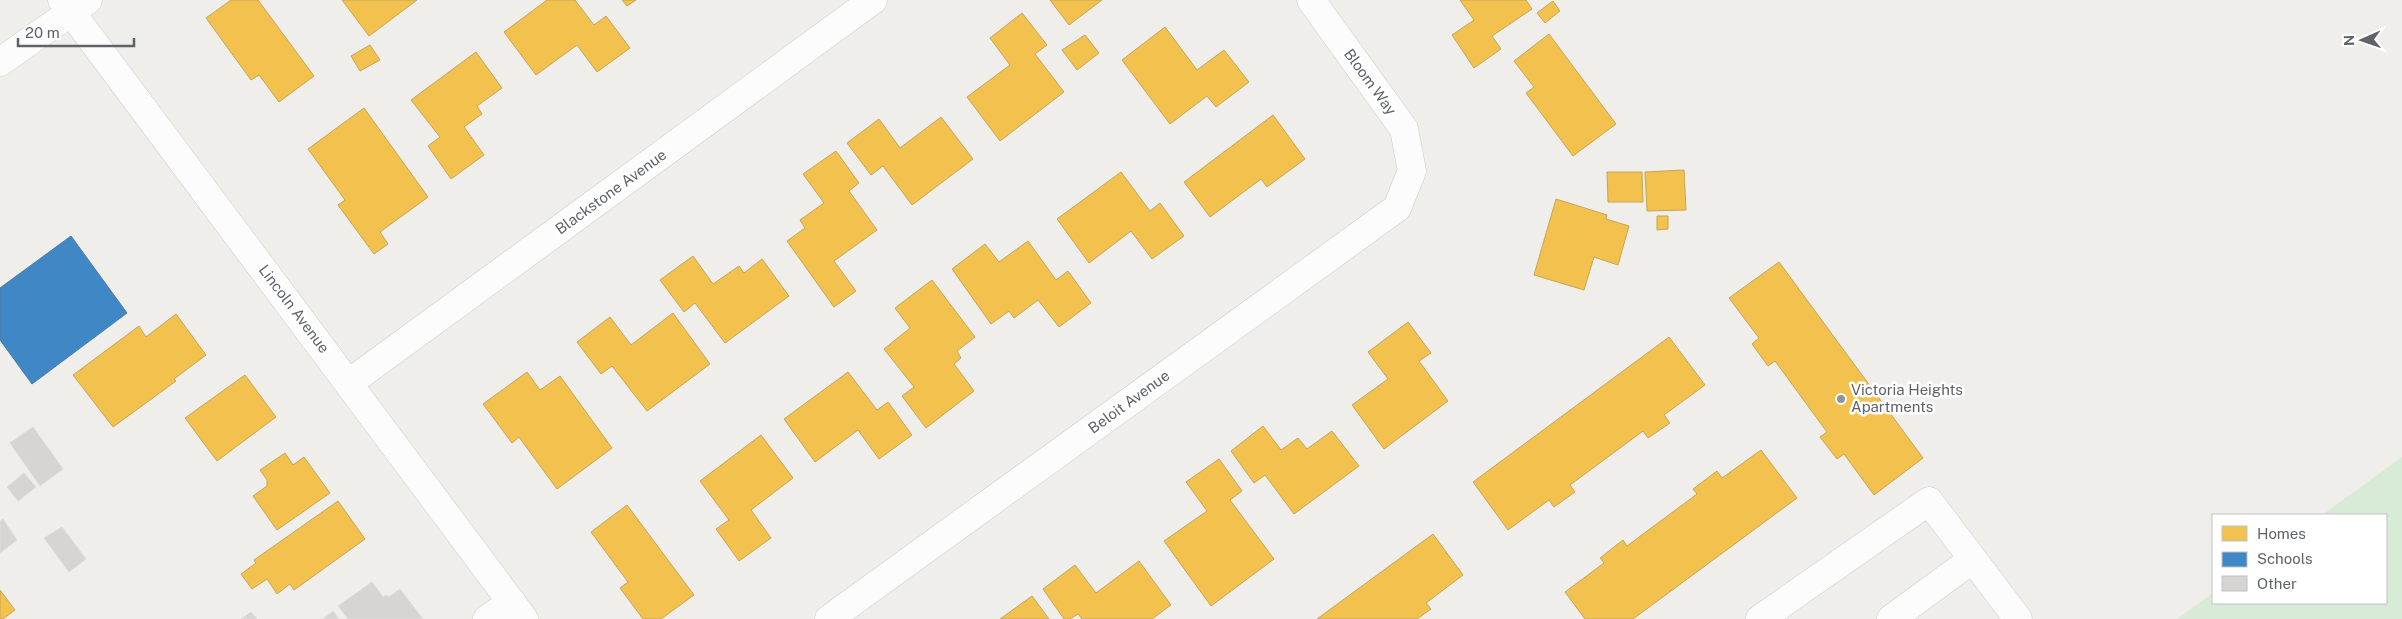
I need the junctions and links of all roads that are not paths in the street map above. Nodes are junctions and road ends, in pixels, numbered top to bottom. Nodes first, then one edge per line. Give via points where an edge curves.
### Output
1 (874, 0) edge
2 (1311, 0) edge
3 (74, 4) edge
4 (0, 62) edge
5 (1412, 172) joint
6 (349, 383) junction
7 (1973, 559) junction
8 (518, 611) edge
9 (487, 619) edge
10 (829, 619) edge
11 (1760, 619) edge
12 (1891, 619) edge
13 (2018, 619) edge

1 - 6 street, Blackstone Avenue
2 - 5 street, Bloom Way via 1404,129
3 - 4 street
3 - 6 street, Lincoln Avenue
5 - 10 street, Beloit Avenue via 1397,208
6 - 8 street, Lincoln Avenue
7 - 11 street via 1929,501
7 - 12 street
7 - 13 street
8 - 9 street

